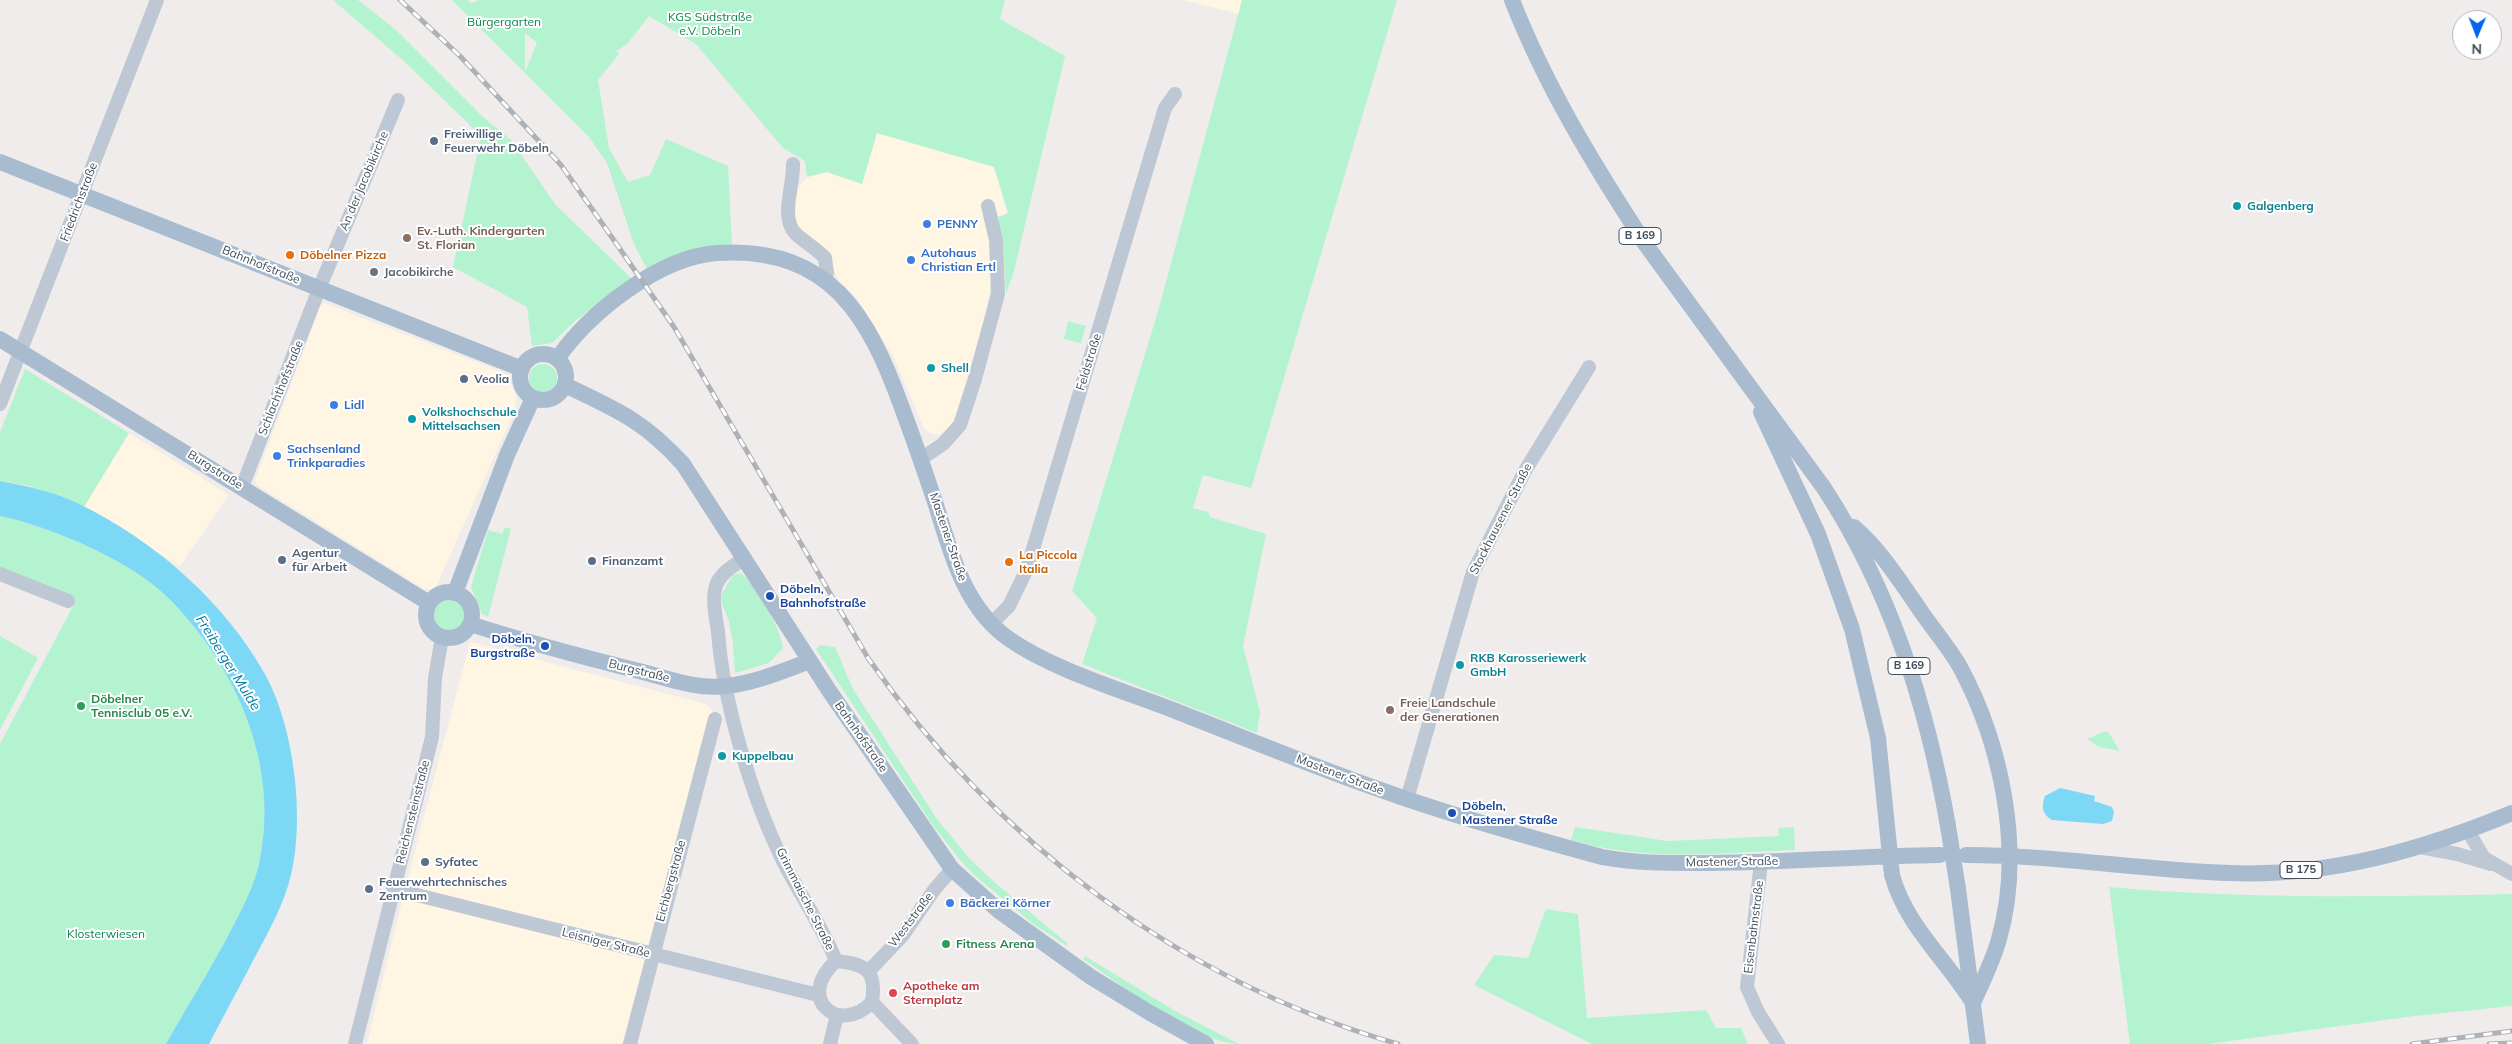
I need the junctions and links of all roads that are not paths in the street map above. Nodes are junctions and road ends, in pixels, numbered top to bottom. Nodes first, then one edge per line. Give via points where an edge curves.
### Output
1 (157, 0) edge
2 (1512, 0) edge
3 (1175, 94) dead end
4 (398, 100) dead end
5 (0, 162) edge
6 (793, 164) dead end
7 (83, 195) junction
8 (988, 206) dead end
9 (824, 281) junction
10 (319, 289) junction
11 (0, 339) edge
12 (20, 351) junction
13 (557, 359) junction
14 (1589, 367) dead end
15 (522, 369) junction
16 (565, 385) junction
17 (1754, 392) junction
18 (533, 398) junction
19 (0, 404) edge
20 (921, 459) junction
21 (242, 487) junction
22 (1842, 516) junction
23 (745, 558) junction
24 (0, 574) edge
25 (455, 593) junction
26 (68, 601) dead end
27 (429, 603) junction
28 (470, 624) junction
29 (991, 624) junction
30 (442, 637) junction
31 (810, 661) junction
32 (725, 686) junction
33 (715, 719) dead end
34 (1407, 799) junction
35 (2512, 813) edge
36 (2468, 831) junction
37 (2420, 847) junction
38 (1940, 855) dead end
39 (1966, 855) dead end
40 (2008, 855) junction
41 (1890, 856) junction
42 (1760, 862) junction
43 (2491, 864) junction
44 (952, 869) junction
45 (2512, 874) edge
46 (393, 889) junction
47 (652, 955) junction
48 (836, 961) junction
49 (869, 971) junction
50 (818, 995) junction
51 (872, 1002) junction
52 (1973, 1003) junction
53 (837, 1015) junction
54 (355, 1044) edge
55 (630, 1044) edge
56 (830, 1044) edge
57 (912, 1044) edge
58 (1206, 1044) edge
59 (1778, 1044) edge
60 (1978, 1044) edge

1 - 7 street, Friedrichstraße
2 - 17 main road, B 169 via 1542,70 1620,205
3 - 29 street, Feldstraße via 1165,108 1027,569 1009,606
4 - 10 street, An der Jacobikirche
5 - 7 main road, Bahnhofstraße
6 - 9 street via 786,216 794,232 826,258
7 - 10 main road, Bahnhofstraße
7 - 12 street, Friedrichstraße
8 - 20 street via 996,240 998,294 978,370 960,425 943,444
9 - 13 main road, Mastener Straße via 808,270 775,257 738,252 693,256 665,267 634,287 588,324
9 - 20 main road, Mastener Straße via 847,300 871,333
10 - 15 main road, Bahnhofstraße
10 - 21 street, Schlachthofstraße
11 - 12 main road, Burgstraße
12 - 19 street, Friedrichstraße
12 - 21 main road, Burgstraße
13 - 15 main road via 536,356
13 - 16 main road via 565,370
14 - 34 street, Stockhausener Straße via 1526,469 1474,572
15 - 18 main road via 521,384
16 - 18 main road via 556,397 548,400
16 - 23 main road, Bahnhofstraße via 628,415 665,444 692,478
17 - 22 main road, B 169
17 - 41 main road via 1770,436 1818,534 1852,629 1878,738
18 - 25 main road via 507,455
20 - 29 main road, Mastener Straße via 961,578 977,608
21 - 27 main road, Burgstraße
22 - 40 main road via 1862,533 1958,664 1978,705 1995,755 2003,791
22 - 52 main road, B 169, bridge via 1882,593 1910,667 1933,751 1958,888
23 - 31 main road, Bahnhofstraße
23 - 32 street, Grimmaische Straße via 722,576 715,592
24 - 26 street
25 - 27 main road via 443,593
25 - 28 main road via 468,603 472,613
27 - 30 main road via 427,623
28 - 30 main road via 458,636
28 - 32 main road, Burgstraße via 678,681 710,687
29 - 34 main road, Mastener Straße via 1020,646 1073,671
30 - 46 street, Reichensteinstraße via 435,678 432,737
31 - 32 main road, Burgstraße via 751,681
31 - 44 main road, Bahnhofstraße
32 - 48 street, Grimmaische Straße via 770,829 783,860 823,929
33 - 47 street, Eichbergstraße
34 - 42 main road, Mastener Straße via 1622,861
35 - 36 main road, B 175
36 - 37 main road, B 175
36 - 43 street via 2480,854
37 - 40 main road, B 175 via 2351,863 2284,872 2231,874
37 - 43 street
38 - 41 main road, Mastener Straße
39 - 40 main road, B 175
40 - 52 main road via 2002,927
41 - 42 main road, Mastener Straße
41 - 52 main road via 1896,888 1911,921
42 - 59 street, Eisenbahnstraße via 1747,987
43 - 45 street
44 - 49 street, Weststraße via 903,935
44 - 58 main road, Bahnhofstraße via 999,911 1091,977
46 - 47 street, Leisniger Straße
46 - 54 street, Reichensteinstraße
47 - 50 street, Leisniger Straße
47 - 55 street, Eichbergstraße
48 - 49 street via 856,963
48 - 50 street via 820,982
49 - 51 street via 874,986
50 - 53 street via 826,1009
51 - 53 street via 853,1015
51 - 57 street
52 - 60 main road, B 169
53 - 56 street

